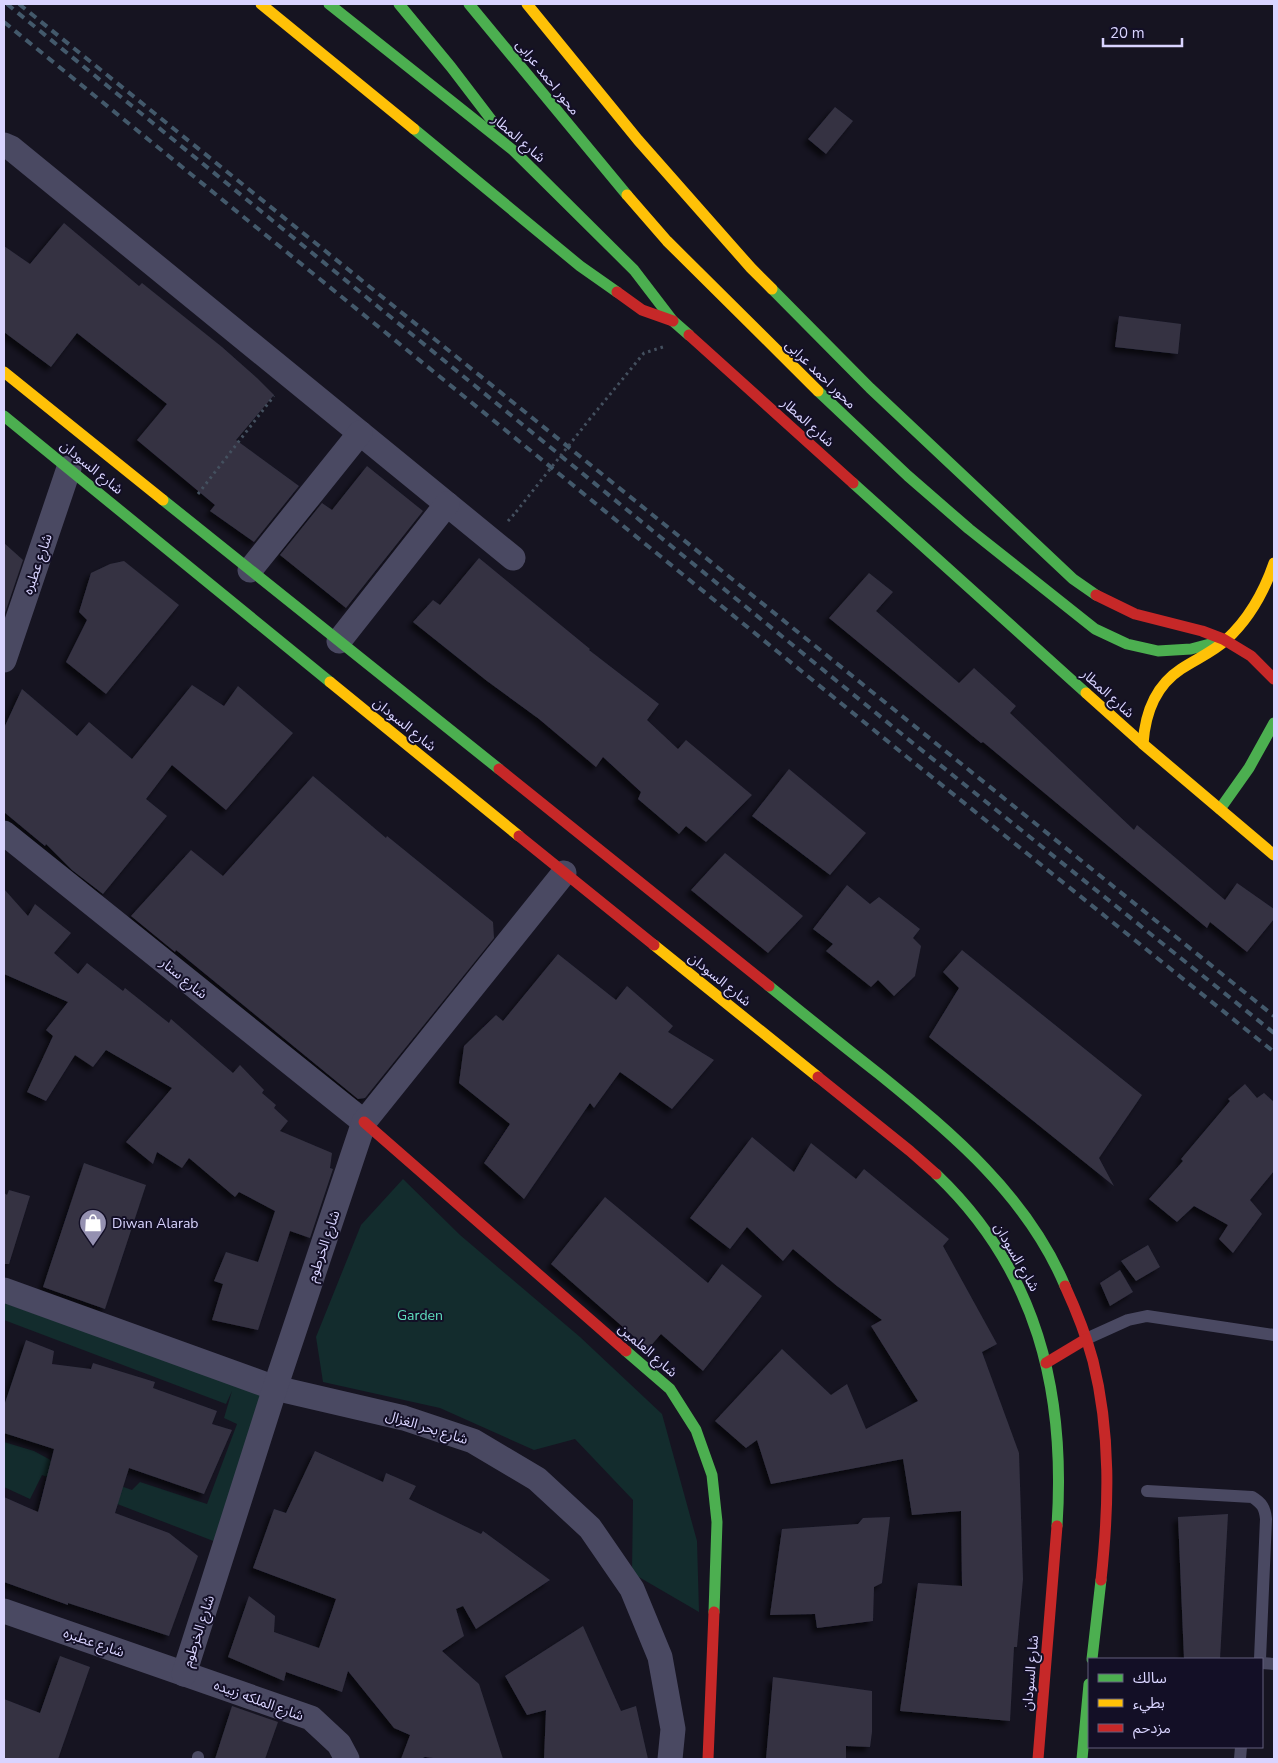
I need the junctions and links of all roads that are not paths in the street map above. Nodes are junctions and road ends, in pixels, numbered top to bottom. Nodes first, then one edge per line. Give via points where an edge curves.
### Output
1 (261, 4) edge
2 (329, 4) edge
3 (400, 4) edge
4 (470, 4) edge
5 (526, 4) edge
6 (4, 146) edge
7 (514, 151) junction
8 (673, 321) junction
9 (4, 372) edge
10 (4, 416) edge
11 (360, 433) junction
12 (69, 468) junction
13 (447, 504) junction
14 (513, 558) dead end
15 (1274, 563) edge
16 (250, 570) junction
17 (1225, 640) junction
18 (339, 641) junction
19 (4, 660) edge
20 (1274, 679) edge
21 (1274, 723) edge
22 (1143, 744) junction
23 (1220, 809) junction
24 (4, 833) edge
25 (1274, 855) edge
26 (564, 873) junction
27 (364, 1122) junction
28 (4, 1290) edge
29 (1274, 1335) edge
30 (1086, 1340) junction
31 (1046, 1363) junction
32 (275, 1388) junction
33 (1148, 1490) dead end
34 (4, 1611) edge
35 (1092, 1658) edge
36 (1260, 1658) edge
37 (184, 1674) junction
38 (1088, 1695) edge
39 (347, 1759) edge
40 (670, 1759) edge
41 (708, 1759) edge
42 (1038, 1759) edge
43 (1082, 1759) edge

1 - 8 main road via 580,266 642,310
2 - 7 main road, شارع المطار
3 - 7 main road
4 - 17 main road, محور احمد عرابى via 667,241 848,422 969,529 1059,602 1112,639 1149,650 1168,651 1207,647
5 - 17 main road via 638,140 751,268 870,388 1073,579 1113,605 1135,614
6 - 11 street via 11,148
7 - 8 main road, شارع المطار via 634,270
8 - 22 main road, شارع المطار
9 - 16 main road, شارع السودان
10 - 12 main road, شارع السودان
11 - 13 street
11 - 16 street
12 - 19 street, شارع عطبره
12 - 26 main road, شارع السودان
13 - 14 street
13 - 18 street
15 - 17 main road via 1250,613
16 - 18 main road, شارع السودان
17 - 20 main road via 1258,663
17 - 22 main road via 1180,669 1157,692 1144,726
18 - 30 main road, شارع السودان via 918,1106 972,1153 1008,1194 1040,1240 1074,1305
21 - 23 main road via 1260,753
22 - 23 main road, شارع المطار
23 - 25 main road, شارع المطار
24 - 27 street, شارع سنار
26 - 27 street, شارع الخرطوم
26 - 31 main road, شارع السودان via 938,1175 980,1223 1005,1262 1036,1328
27 - 32 street, شارع الخرطوم
27 - 41 main road, شارع العلمين via 670,1389 696,1430 712,1475 717,1522
28 - 32 street, شارع بحر الغزال
29 - 30 lane via 1147,1316 1128,1320
30 - 31 main road
30 - 35 main road, شارع السودان via 1102,1409 1108,1480
31 - 42 main road, شارع السودان via 1058,1436 1058,1516
32 - 37 street, شارع الخرطوم
32 - 40 street, شارع بحر الغزال via 404,1418 474,1441 536,1479 590,1528 632,1589 660,1657 673,1729
33 - 36 lane via 1252,1497 1265,1508
34 - 37 street, شارع عطبره
37 - 39 street, شارع الملكه زبيده via 311,1718 339,1744
38 - 43 main road

